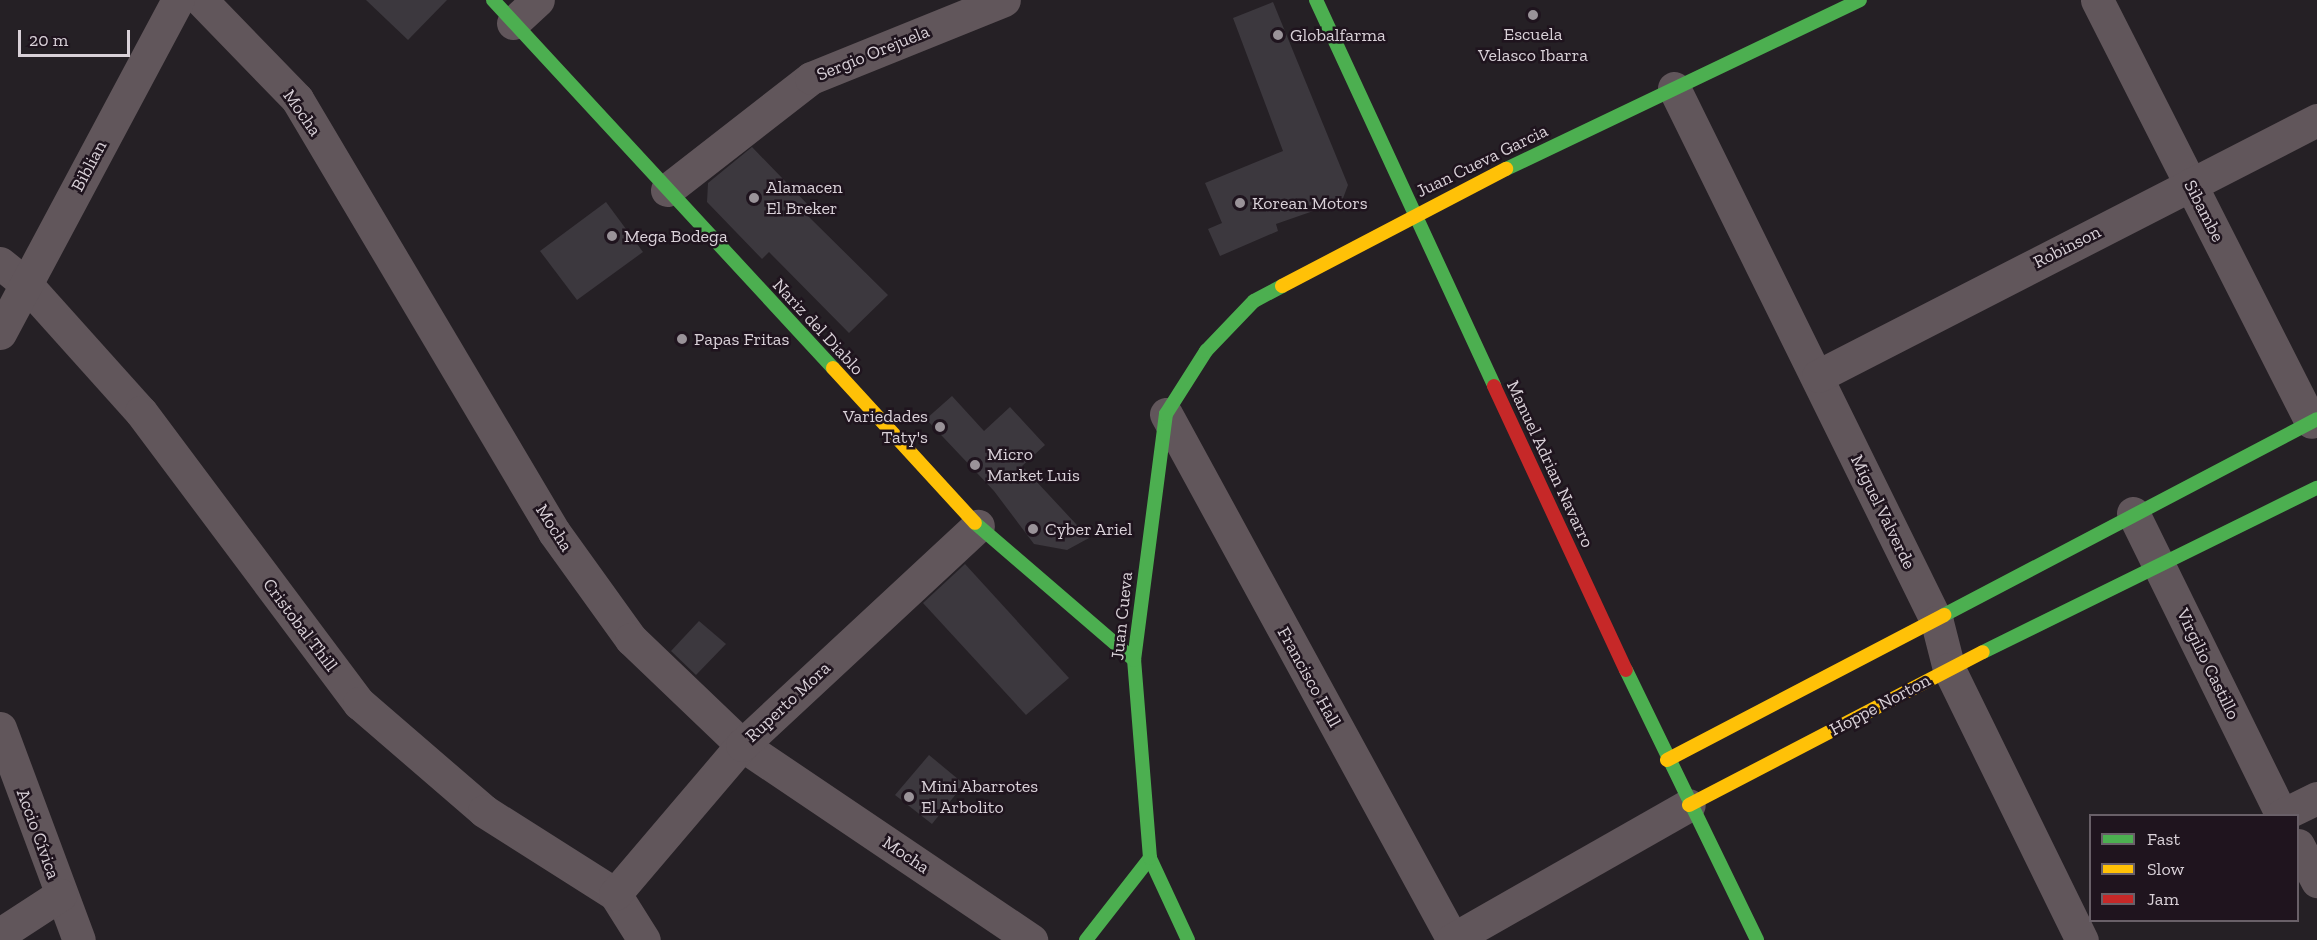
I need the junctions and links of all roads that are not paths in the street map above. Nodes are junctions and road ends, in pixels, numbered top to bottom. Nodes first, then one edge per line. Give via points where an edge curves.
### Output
1 (178, 0) edge
2 (201, 0) edge
3 (538, 0) edge
4 (1004, 0) edge
5 (1316, 0) edge
6 (1860, 0) edge
7 (2097, 0) edge
8 (503, 12) edge
9 (1674, 87) junction
10 (2317, 120) edge
11 (2190, 183) junction
12 (667, 190) junction
13 (1415, 213) junction
14 (0, 263) edge
15 (26, 284) junction
16 (0, 333) edge
17 (1818, 376) junction
18 (1166, 414) junction
19 (2314, 420) edge
20 (2317, 488) edge
21 (2133, 513) junction
22 (978, 526) junction
23 (2159, 565) junction
24 (1936, 622) junction
25 (1134, 660) junction
26 (1949, 669) junction
27 (0, 728) edge
28 (742, 745) junction
29 (1667, 760) junction
30 (2317, 798) edge
31 (1689, 805) junction
32 (2282, 814) edge
33 (2284, 814) edge
34 (2299, 846) edge
35 (1150, 858) junction
36 (2317, 881) edge
37 (615, 894) junction
38 (60, 895) junction
39 (0, 934) edge
40 (79, 940) edge
41 (644, 940) edge
42 (1031, 940) edge
43 (1086, 940) edge
44 (1188, 940) edge
45 (1453, 940) edge
46 (1757, 940) edge
47 (2082, 940) edge

1 - 15 street, Biblian
2 - 28 street, Mocha via 297,99 554,532 631,639
3 - 8 street
4 - 12 street, Sergio Orejuela via 811,78
5 - 13 street, Manuel Adrian Navarro
6 - 9 street, Juan Cueva Garcia
7 - 11 street, Sibambe
8 - 12 street, Nariz del Diablo
9 - 13 street, Juan Cueva Garcia
9 - 17 street, Miguel Valverde
10 - 11 street, Robinson
11 - 17 street, Robinson
11 - 19 street, Sibambe
12 - 22 street, Nariz del Diablo
13 - 18 street, Juan Cueva Garcia via 1254,301 1206,351
13 - 29 street, Manuel Adrian Navarro
14 - 15 street, Cristobal Thill
15 - 16 street, Biblian
15 - 37 street, Cristobal Thill via 141,412 359,703 484,811
17 - 24 street, Miguel Valverde
18 - 25 street, Juan Cueva
18 - 45 street, Francisco Hall
19 - 21 street
20 - 23 street, Hoppe Norton
21 - 23 street, Virgilio Castillo
21 - 24 street
22 - 25 street, Nariz del Diablo
22 - 28 street, Ruperto Mora
23 - 26 street, Hoppe Norton
23 - 32 street, Virgilio Castillo
24 - 26 street, Miguel Valverde
24 - 29 street
25 - 35 street, Juan Cueva
26 - 31 street, Hoppe Norton
26 - 47 street, Miguel Valverde
27 - 38 street, Accio Cívica
28 - 37 street, Ruperto Mora
28 - 42 street, Mocha
29 - 31 street, Manuel Adrian Navarro
30 - 33 street
31 - 45 street, Hoppe Norton
31 - 46 street, Manuel Adrian Navarro
34 - 36 street
35 - 43 street
35 - 44 street, Juan Cueva
37 - 41 street, Cristobal Thill
38 - 39 street
38 - 40 street, Accio Cívica

